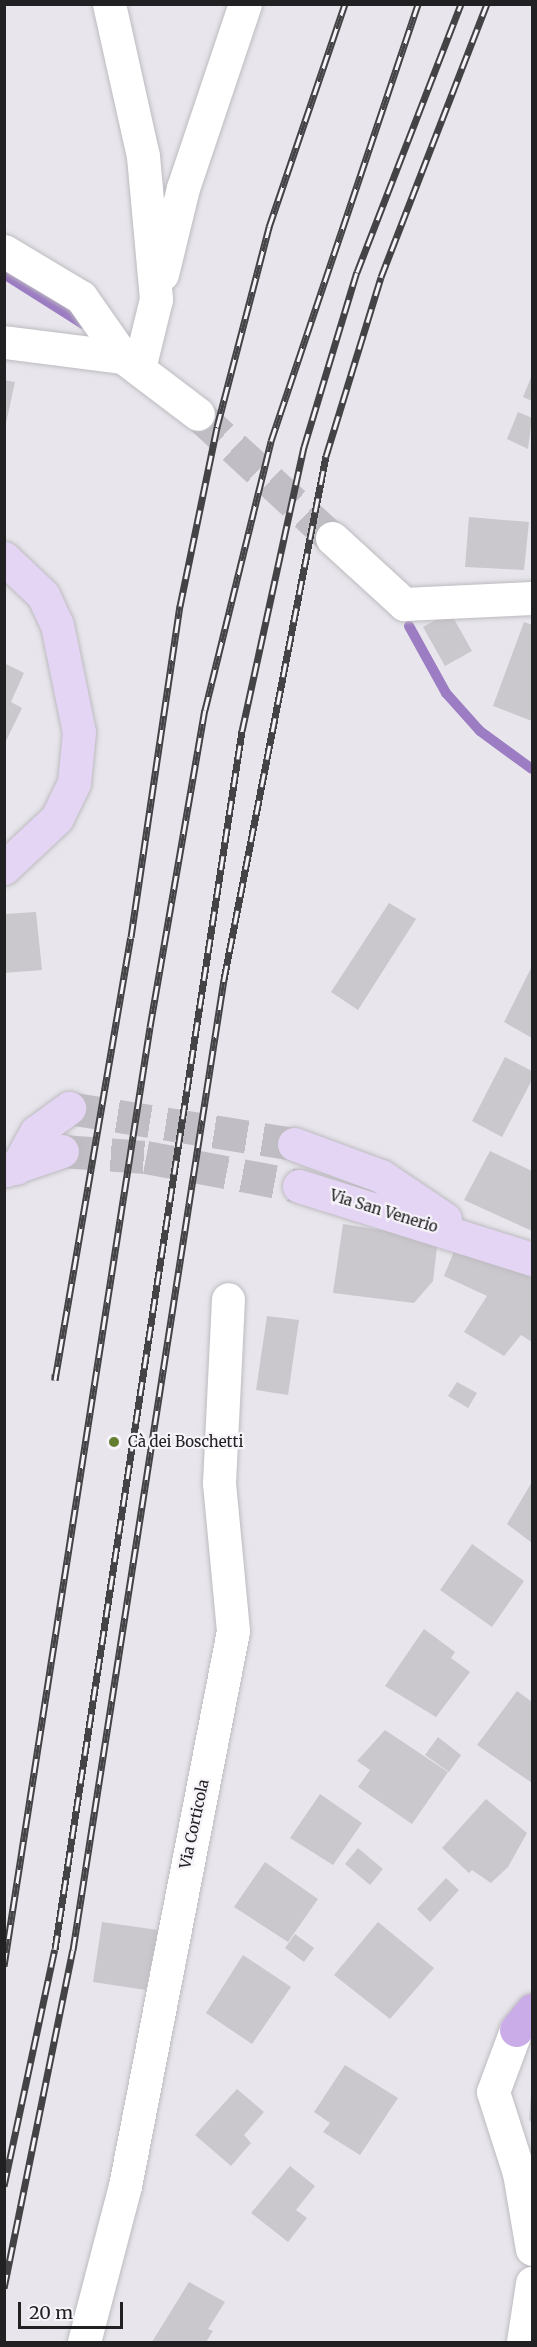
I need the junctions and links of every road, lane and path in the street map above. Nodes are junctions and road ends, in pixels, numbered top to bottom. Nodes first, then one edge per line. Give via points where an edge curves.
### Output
1 (109, 4) edge
2 (245, 4) edge
3 (4, 251) edge
4 (156, 299) junction
5 (4, 342) edge
6 (131, 362) junction
7 (198, 414) tunnel mouth
8 (332, 538) tunnel mouth
9 (4, 558) edge
10 (532, 598) edge
11 (4, 868) edge
12 (69, 1108) dead end
13 (294, 1144) tunnel mouth
14 (62, 1151) tunnel mouth
15 (10, 1169) edge
16 (299, 1186) tunnel mouth
17 (468, 1235) junction
18 (532, 1259) edge
19 (228, 1299) dead end
20 (524, 2020) edge
21 (532, 2249) edge
22 (532, 2283) edge
23 (84, 2343) edge
24 (523, 2343) edge

1 - 4 street via 143,156
2 - 4 street via 183,188
3 - 6 street via 81,297
4 - 6 street
5 - 6 street
6 - 7 street
8 - 10 street via 404,604
9 - 11 street via 44,596 57,625 79,732 74,783 57,818
12 - 15 street via 36,1132
13 - 17 street, Via San Venerio via 381,1176
14 - 15 street
16 - 17 street, Via San Venerio
17 - 18 street, Via San Venerio
19 - 23 street, Via Corticola via 219,1483 233,1631 125,2186
20 - 21 street via 493,2092 519,2173
22 - 24 street

